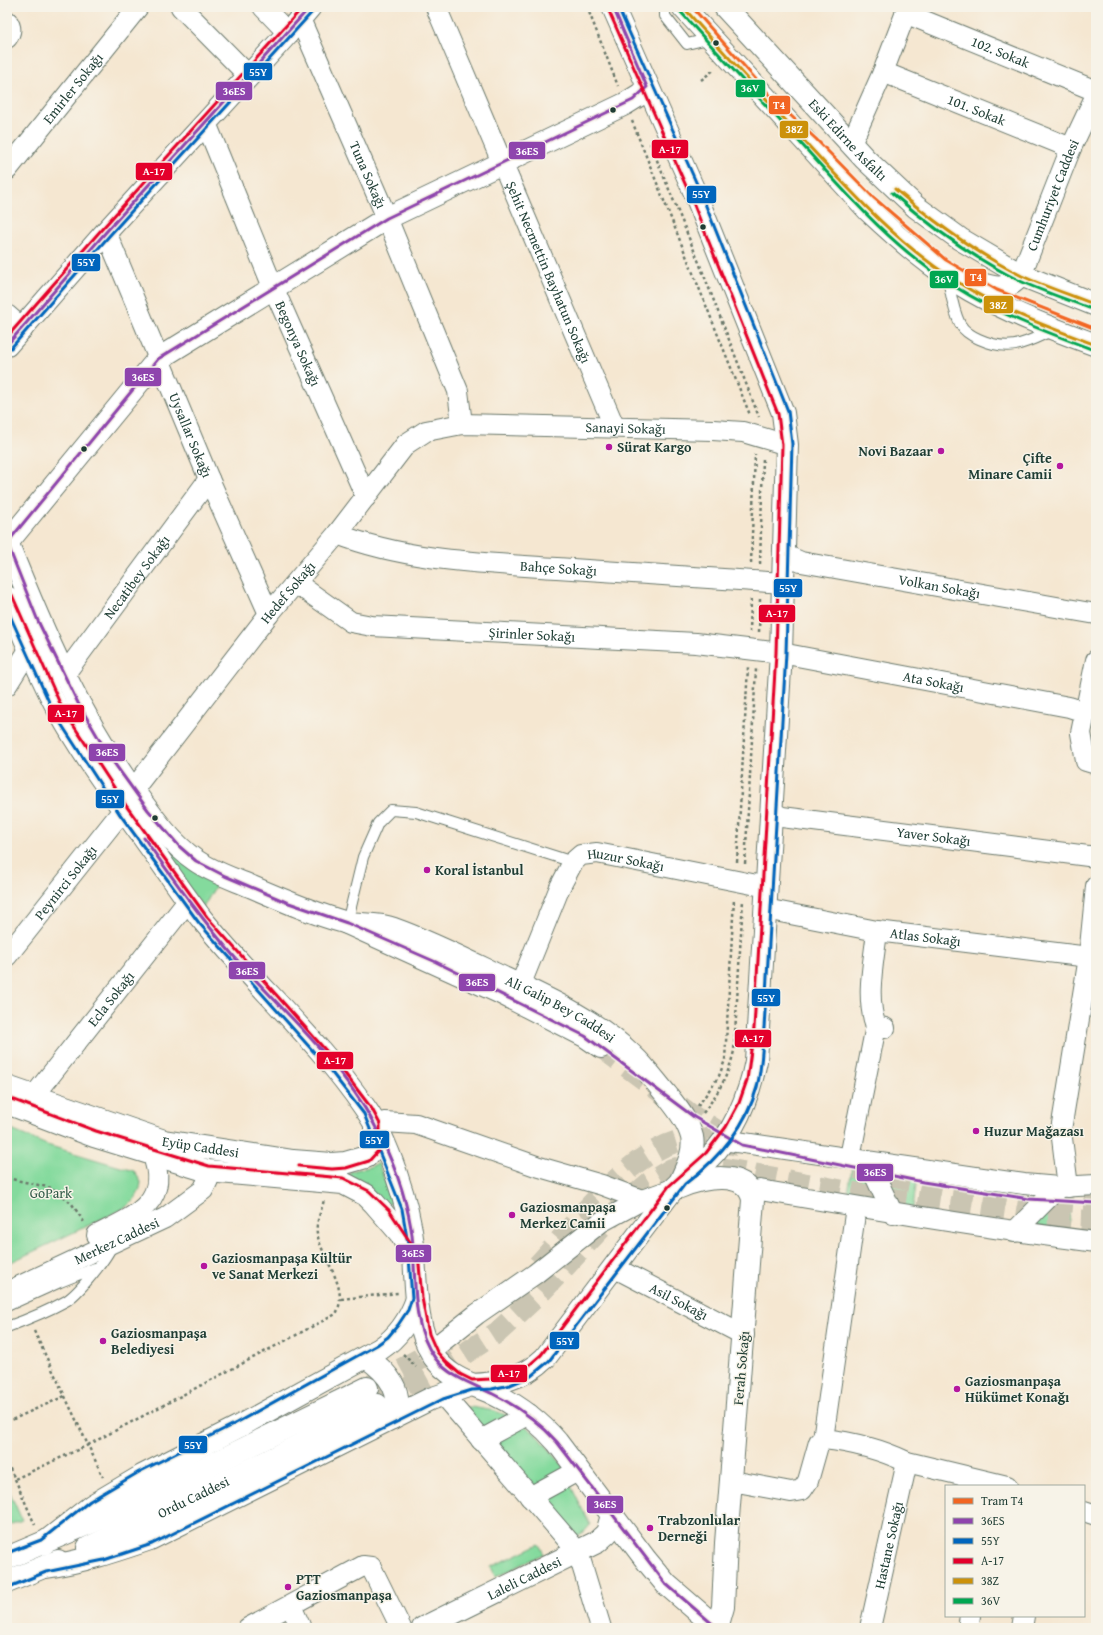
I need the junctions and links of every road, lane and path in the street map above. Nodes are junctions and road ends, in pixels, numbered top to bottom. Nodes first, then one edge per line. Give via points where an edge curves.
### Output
1 (138, 7) edge
2 (181, 7) edge
3 (263, 7) edge
4 (436, 7) edge
5 (586, 7) edge
6 (665, 7) edge
7 (683, 7) edge
8 (725, 7) edge
9 (614, 9) edge
10 (907, 10) edge
11 (299, 20) edge
12 (7, 21) edge
13 (7, 38) edge
14 (712, 38) junction
15 (712, 71) dead end
16 (883, 72) junction
17 (249, 76) junction
18 (701, 80) dead end
19 (647, 87) junction
20 (620, 92) dead end
21 (1096, 92) edge
22 (1096, 95) edge
23 (630, 117) dead end
24 (206, 123) junction
25 (649, 142) dead end
26 (851, 144) junction
27 (1071, 148) junction
28 (502, 163) junction
29 (7, 170) edge
30 (387, 218) junction
31 (106, 232) junction
32 (947, 275) junction
33 (1021, 275) junction
34 (273, 287) junction
35 (1096, 305) edge
36 (15, 322) edge
37 (1055, 329) junction
38 (1096, 344) edge
39 (7, 345) edge
40 (158, 359) junction
41 (751, 418) dead end
42 (462, 424) junction
43 (762, 424) dead end
44 (614, 426) junction
45 (787, 445) junction
46 (754, 449) dead end
47 (764, 451) dead end
48 (209, 479) junction
49 (366, 497) junction
50 (337, 534) junction
51 (7, 543) edge
52 (785, 554) junction
53 (751, 566) dead end
54 (760, 568) dead end
55 (296, 583) junction
56 (784, 583) junction
57 (751, 594) dead end
58 (760, 596) dead end
59 (7, 597) edge
60 (269, 614) junction
61 (1096, 614) edge
62 (758, 635) dead end
63 (749, 638) dead end
64 (30, 648) junction
65 (781, 653) junction
66 (1096, 660) edge
67 (748, 664) dead end
68 (756, 664) dead end
69 (64, 675) junction
70 (7, 685) edge
71 (1085, 712) junction
72 (1096, 764) edge
73 (133, 790) junction
74 (123, 810) junction
75 (772, 812) junction
76 (1096, 857) edge
77 (572, 862) junction
78 (736, 867) dead end
79 (745, 870) dead end
80 (1096, 886) edge
81 (767, 887) junction
82 (743, 895) dead end
83 (734, 898) dead end
84 (188, 901) junction
85 (765, 909) junction
86 (347, 923) junction
87 (878, 931) junction
88 (7, 955) edge
89 (1089, 956) junction
90 (520, 986) junction
91 (601, 1047) tunnel mouth
92 (7, 1087) edge
93 (7, 1103) edge
94 (31, 1104) junction
95 (693, 1112) dead end
96 (699, 1119) dead end
97 (379, 1123) junction
98 (723, 1140) junction
99 (194, 1146) junction
100 (152, 1154) junction
101 (859, 1159) junction
102 (208, 1171) junction
103 (7, 1178) edge
104 (328, 1182) junction
105 (677, 1185) junction
106 (1096, 1186) edge
107 (1064, 1187) junction
108 (752, 1192) junction
109 (642, 1200) junction
110 (856, 1207) junction
111 (893, 1214) junction
112 (82, 1219) dead end
113 (1014, 1232) junction
114 (113, 1242) junction
115 (1096, 1242) edge
116 (414, 1256) junction
117 (98, 1267) junction
118 (615, 1268) junction
119 (7, 1280) edge
120 (7, 1292) edge
121 (407, 1296) junction
122 (341, 1300) junction
123 (7, 1306) edge
124 (7, 1327) edge
125 (744, 1336) junction
126 (40, 1342) dead end
127 (439, 1344) tunnel mouth
128 (366, 1357) junction
129 (471, 1385) junction
130 (64, 1396) junction
131 (449, 1402) dead end
132 (379, 1404) junction
133 (529, 1414) junction
134 (7, 1422) edge
135 (823, 1439) junction
136 (481, 1440) junction
137 (88, 1445) junction
138 (907, 1462) junction
139 (7, 1463) edge
140 (572, 1474) dead end
141 (15, 1479) junction
142 (732, 1481) junction
143 (986, 1484) edge
144 (996, 1485) edge
145 (112, 1493) junction
146 (530, 1497) junction
147 (1085, 1511) edge
148 (612, 1515) junction
149 (1096, 1515) edge
150 (43, 1544) junction
151 (578, 1552) junction
152 (7, 1558) edge
153 (7, 1582) edge
154 (292, 1606) junction
155 (970, 1617) edge
156 (1024, 1617) edge
157 (248, 1628) edge
158 (302, 1628) edge
159 (401, 1628) edge
160 (423, 1628) edge
161 (601, 1628) edge
162 (717, 1628) edge
163 (870, 1628) edge
164 (968, 1628) edge
165 (1022, 1628) edge

1 - 29 street, Emirler Sokağı
2 - 17 street
3 - 11 street
4 - 28 street, Şehit Necmettin Bayhatun Sokağı
5 - 20 path
6 - 14 lane via 666,16 687,44
7 - 14 main road
8 - 26 main road, Eski Edirne Asfaltı
9 - 19 main road
10 - 16 street
10 - 21 street, 102. Sokak
11 - 17 main road
11 - 30 street, Tuna Sokağı
12 - 13 street via 11,32
14 - 32 main road via 869,211 889,230
15 - 18 path
16 - 26 street
16 - 27 street, 101. Sokak
17 - 24 main road
19 - 28 main road via 625,104
19 - 45 main road via 695,193 783,413
22 - 27 street, Cumhuriyet Caddesi
23 - 41 path
24 - 31 main road
24 - 34 street, Begonya Sokağı
25 - 43 path
26 - 33 main road, Eski Edirne Asfaltı via 894,188 931,219
27 - 33 street, Cumhuriyet Caddesi
28 - 30 main road
28 - 44 street, Şehit Necmettin Bayhatun Sokağı
30 - 34 main road
30 - 42 street, Tuna Sokağı via 458,391
31 - 36 main road
31 - 40 street, Uysallar Sokağı
32 - 33 main road via 1001,288 1008,287
32 - 37 main road via 994,303
32 - 37 lane via 961,326 972,336 991,344 1008,347
33 - 35 main road, Eski Edirne Asfaltı
34 - 40 main road
34 - 49 street, Begonya Sokağı
36 - 39 main road
37 - 38 main road
40 - 48 street, Uysallar Sokağı
40 - 51 main road
42 - 44 street, Sanayi Sokağı
42 - 49 street, Hedef Sokağı via 426,431 406,444
44 - 45 street, Sanayi Sokağı via 743,432
45 - 52 main road
46 - 53 path
47 - 54 path
48 - 60 street, Uysallar Sokağı
48 - 69 street, Necatibey Sokağı
49 - 50 street, Hedef Sokağı
50 - 55 street, Hedef Sokağı
50 - 56 street, Bahçe Sokağı via 378,548 419,556
51 - 69 main road via 38,621
52 - 56 main road
52 - 61 street, Volkan Sokağı via 801,562
55 - 60 street, Hedef Sokağı
55 - 65 street, Şirinler Sokağı via 351,622 372,626 696,643
56 - 65 main road
57 - 63 path
58 - 62 path
59 - 64 main road
60 - 73 street, Hedef Sokağı
64 - 70 street
64 - 74 main road via 58,710
65 - 71 street, Ata Sokağı
65 - 75 main road
66 - 71 street
67 - 78 path
68 - 79 path
69 - 73 main road via 89,723
71 - 72 street via 1081,742 1086,761
73 - 86 main road via 163,828 196,861 286,902
74 - 84 main road
74 - 88 street, Peynirci Sokağı
75 - 76 street, Yaver Sokağı via 782,817
75 - 81 main road
77 - 81 street, Huzur Sokağı via 581,854 597,853
77 - 86 lane via 416,812 391,810 378,823 363,858
77 - 90 street, Huzur Sokağı
80 - 89 street
81 - 85 main road
82 - 96 path via 734,1051 730,1070
83 - 95 path via 725,1060 719,1076
84 - 94 street, Ecla Sokağı
84 - 97 main road via 333,1066
85 - 87 street, Atlas Sokağı
85 - 98 main road via 756,1062 752,1085 743,1107
86 - 90 main road, Ali Galip Bey Caddesi via 372,923 392,928
86 - 91 main road via 499,992 585,1036
87 - 89 street, Atlas Sokağı
87 - 101 street via 870,1002 872,1015 880,1027
89 - 107 street via 1061,1130
90 - 105 main road, Ali Galip Bey Caddesi via 592,1024 634,1056 678,1109 689,1128 693,1148
92 - 94 main road, Eyüp Caddesi
93 - 94 main road, Eyüp Caddesi
94 - 99 main road, Eyüp Caddesi via 164,1141
94 - 100 main road, Eyüp Caddesi via 94,1136
97 - 99 main road, Eyüp Caddesi via 373,1149 366,1157 345,1163 293,1161
97 - 109 street via 416,1124
97 - 116 main road via 407,1208
98 - 101 street
98 - 105 main road via 705,1162
99 - 102 main road
100 - 102 main road, Eyüp Caddesi
100 - 119 street, Merkez Caddesi via 156,1164 157,1184 152,1200 143,1209 131,1218
101 - 107 street via 1024,1184
101 - 111 street
102 - 104 main road, Eyüp Caddesi
102 - 114 street, Merkez Caddesi via 208,1180 203,1190 187,1203 165,1218
103 - 112 path via 52,1188 72,1204
104 - 116 main road, Eyüp Caddesi via 343,1183 366,1194 385,1214
104 - 122 path via 316,1232 340,1290
105 - 108 main road via 722,1179 743,1182
105 - 109 street
105 - 118 main road
106 - 107 street
107 - 113 street
108 - 110 street via 760,1190
108 - 125 main road, Ferah Sokağı via 753,1214
109 - 127 street via 601,1222
110 - 111 street
110 - 135 street
111 - 113 street
113 - 115 street
114 - 117 lane via 110,1251
114 - 120 street, Merkez Caddesi
116 - 121 main road
117 - 123 lane
117 - 124 lane via 67,1300
118 - 125 street, Asil Sokağı
118 - 129 main road via 537,1365 528,1372 508,1380
121 - 122 path
121 - 128 main road via 413,1312 391,1341
121 - 129 main road via 433,1355 450,1374
122 - 137 path via 336,1314 322,1323
125 - 142 main road, Ferah Sokağı
126 - 130 path
128 - 132 main road via 387,1374 396,1390 397,1406
128 - 145 main road
129 - 132 main road via 441,1394
129 - 133 main road via 491,1392
130 - 134 path
130 - 137 path
131 - 136 street
132 - 150 main road, Ordu Caddesi
132 - 153 main road, Ordu Caddesi via 83,1550
133 - 136 street
133 - 148 main road via 557,1442
135 - 138 street via 837,1440 892,1455
135 - 142 street via 819,1442 808,1481 802,1490 791,1492
136 - 146 street
137 - 141 path
137 - 145 path
138 - 143 street
138 - 163 street, Hastane Sokağı
139 - 141 path
140 - 146 street
141 - 150 path
142 - 162 main road, Ferah Sokağı via 723,1607
143 - 144 street
145 - 150 main road
146 - 151 street
147 - 149 street
148 - 151 main road, Laleli Caddesi via 607,1532 597,1542
148 - 162 main road via 666,1584
150 - 152 main road, Ordu Caddesi
151 - 160 main road, Laleli Caddesi
151 - 161 street
154 - 157 street
154 - 158 street
154 - 159 street via 363,1566 371,1567
155 - 164 street
156 - 165 street

